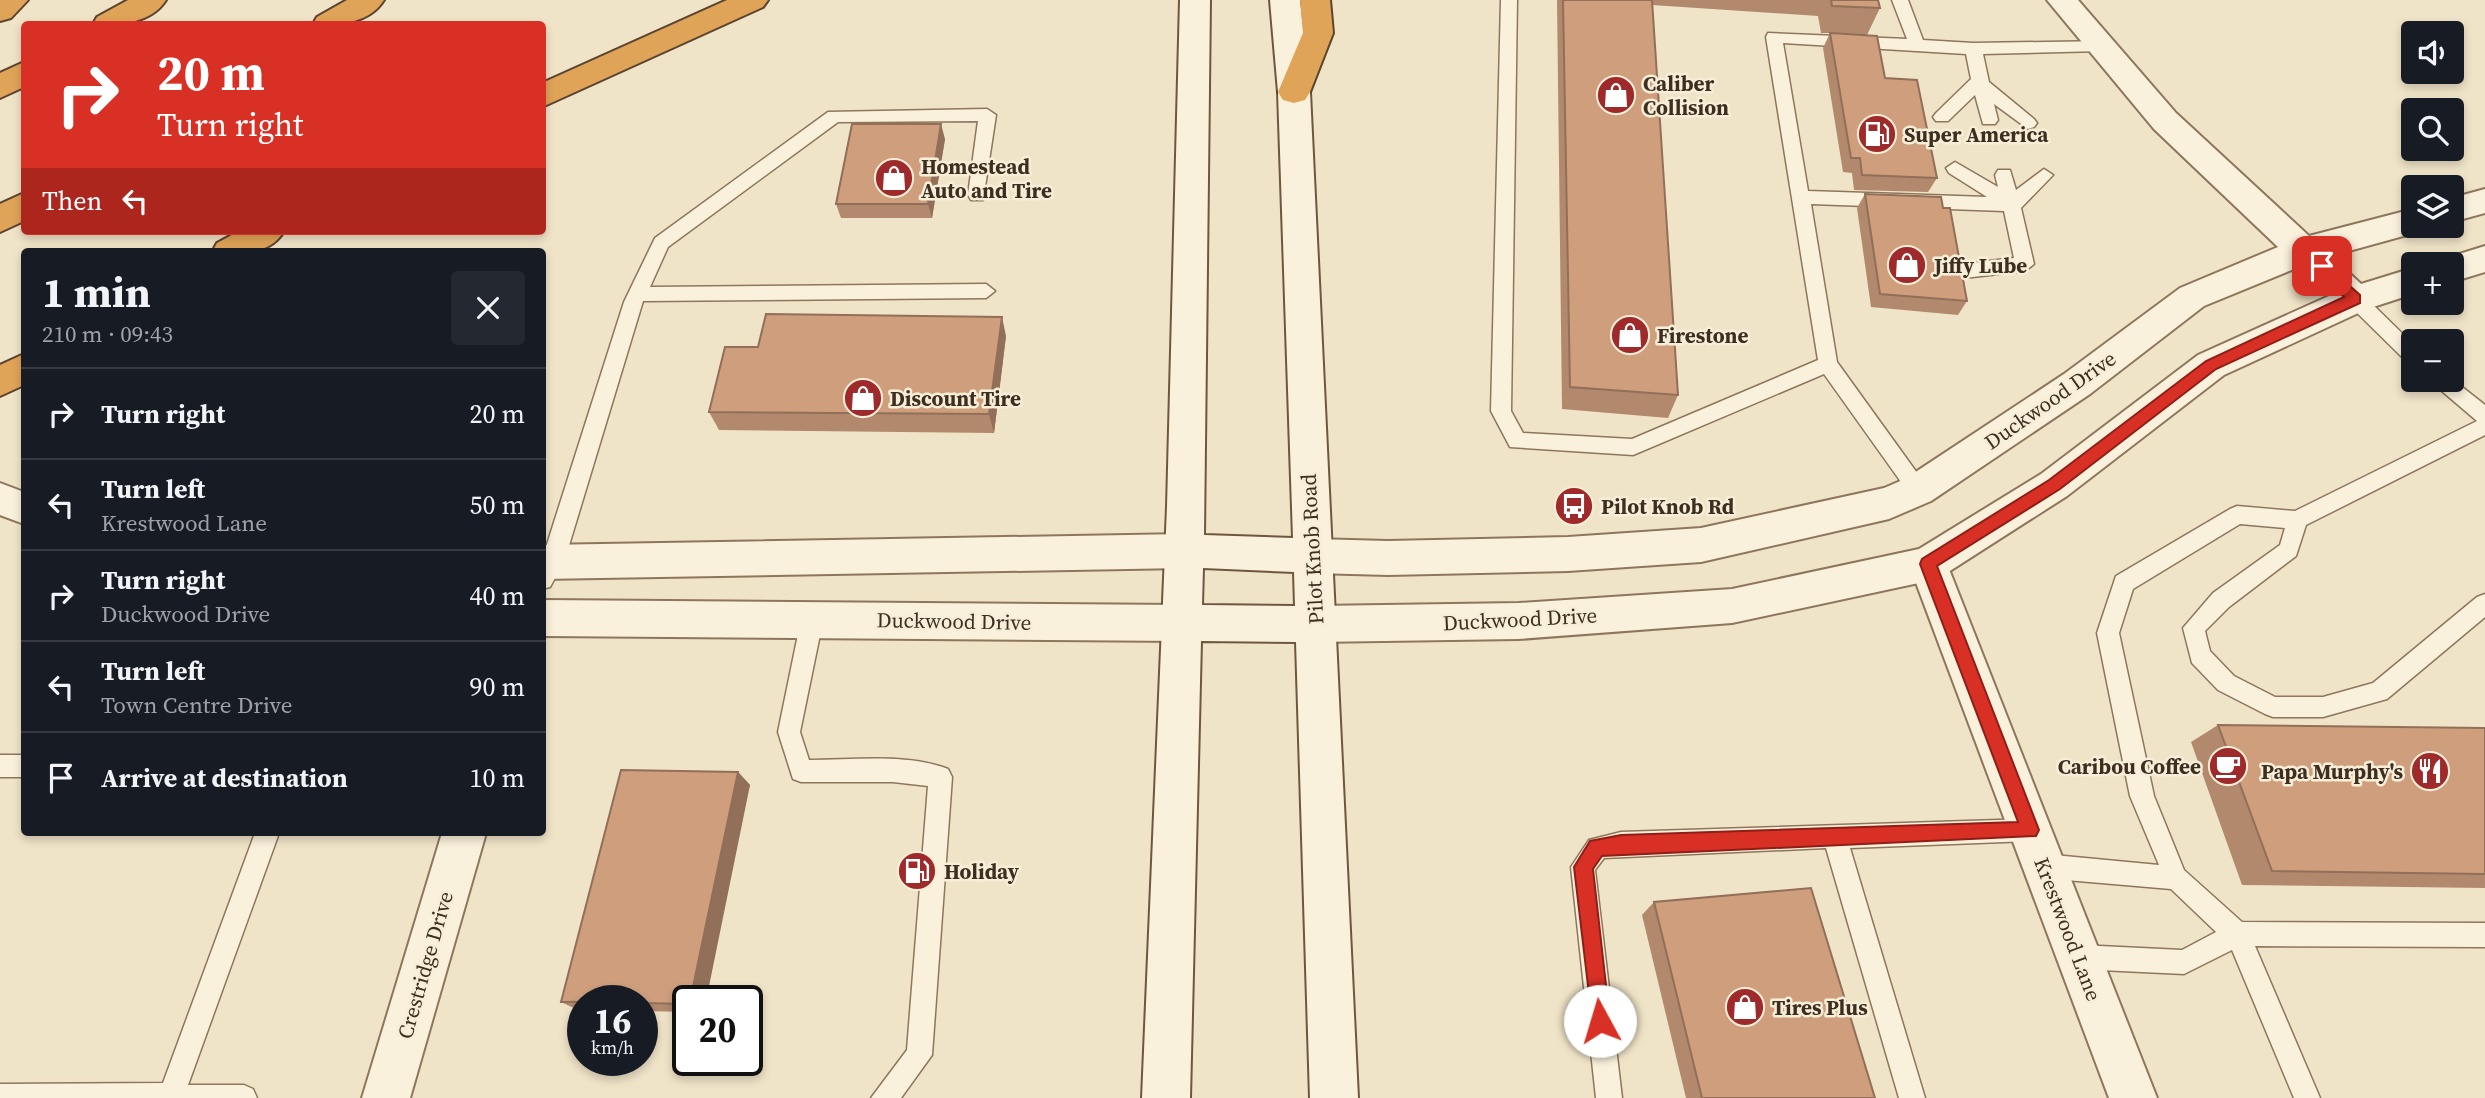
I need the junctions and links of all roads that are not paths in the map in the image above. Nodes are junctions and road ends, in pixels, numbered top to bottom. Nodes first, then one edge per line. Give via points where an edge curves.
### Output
1 (13, 0) edge
2 (151, 0) edge
3 (369, 0) edge
4 (753, 0) edge
5 (1195, 0) edge
6 (1285, 0) edge
7 (1315, 0) edge
8 (1509, 0) edge
9 (1900, 0) edge
10 (2062, 0) edge
11 (0, 11) edge
12 (113, 21) edge
13 (333, 21) edge
14 (1917, 45) junction
15 (2102, 45) junction
16 (1973, 49) junction
17 (21, 75) edge
18 (1978, 82) junction
19 (0, 87) edge
20 (1294, 92) junction
21 (546, 94) edge
22 (1942, 117) dead end
23 (1989, 120) dead end
24 (2028, 123) dead end
25 (1955, 169) dead end
26 (2004, 175) dead end
27 (2044, 175) dead end
28 (977, 195) dead end
29 (1800, 198) junction
30 (2485, 201) edge
31 (2012, 205) junction
32 (21, 207) edge
33 (2464, 207) edge
34 (0, 220) edge
35 (2401, 224) edge
36 (260, 235) edge
37 (236, 248) edge
38 (2305, 250) junction
39 (2485, 259) edge
40 (2464, 265) edge
41 (1964, 271) edge
42 (2401, 285) edge
43 (986, 290) dead end
44 (637, 294) junction
45 (2355, 299) junction
46 (2401, 344) edge
47 (1828, 364) junction
48 (21, 370) edge
49 (0, 382) edge
50 (2454, 392) edge
51 (2485, 416) edge
52 (2485, 426) edge
53 (1918, 490) junction
54 (0, 499) edge
55 (21, 507) edge
56 (2297, 520) junction
57 (1184, 551) junction
58 (1314, 556) junction
59 (1928, 564) junction
60 (546, 568) edge
61 (2485, 604) edge
62 (546, 618) edge
63 (812, 620) junction
64 (1182, 623) junction
65 (1316, 624) junction
66 (0, 766) edge
67 (21, 766) edge
68 (267, 836) edge
69 (463, 836) edge
70 (1835, 838) junction
71 (2036, 848) junction
72 (2176, 878) junction
73 (2237, 934) junction
74 (2485, 935) edge
75 (2079, 957) junction
76 (0, 1097) edge
77 (170, 1097) edge
78 (244, 1098) edge
79 (386, 1098) edge
80 (884, 1098) edge
81 (1166, 1098) edge
82 (1334, 1098) edge
83 (1609, 1098) edge
84 (1912, 1098) edge
85 (2133, 1098) edge
86 (2306, 1098) edge

1 - 11 highway
2 - 12 highway
3 - 13 highway
4 - 21 highway
5 - 57 street
6 - 20 street, Pilot Knob Road
7 - 20 highway via 1318,33
8 - 47 lane via 1502,411 1517,441 1633,447
9 - 14 lane
10 - 15 street
14 - 16 lane
14 - 29 lane via 1774,37
15 - 16 lane
15 - 38 street via 2165,121
16 - 18 lane
17 - 19 highway
18 - 22 lane
18 - 23 lane
18 - 24 lane
20 - 58 street, Pilot Knob Road
25 - 31 lane
26 - 31 lane
27 - 31 lane
28 - 44 lane via 987,115 834,116 661,243
29 - 31 lane
29 - 47 lane
30 - 33 street
31 - 41 lane via 2025,264
32 - 34 highway
35 - 38 street, Duckwood Drive
36 - 37 highway
38 - 45 street
38 - 53 street, Duckwood Drive via 2192,297 2077,384
39 - 40 street
42 - 45 street, Duckwood Drive
43 - 44 lane
44 - 60 lane
45 - 46 lane
45 - 59 street, Duckwood Drive via 2211,365 2054,485
47 - 53 lane
48 - 49 highway
50 - 51 lane
52 - 56 lane
53 - 58 street, Duckwood Drive via 1889,503 1701,545 1568,554
54 - 55 street
56 - 61 lane via 2289,550 2221,600 2194,628 2200,656 2226,683 2273,708 2323,707 2379,692
56 - 72 lane via 2237,516 2123,583 2108,633 2142,796
57 - 58 street, Duckwood Drive
57 - 60 street, Duckwood Drive
57 - 64 street
58 - 65 street, Pilot Knob Road
59 - 65 street, Duckwood Drive via 1732,606 1519,621
59 - 71 street, Krestwood Lane
62 - 63 street, Duckwood Drive
63 - 64 street, Duckwood Drive
63 - 80 lane via 789,732 801,771 893,771 940,777 919,1055
64 - 65 street, Duckwood Drive
64 - 81 street
65 - 82 street, Pilot Knob Road
66 - 67 lane
68 - 77 lane
69 - 79 street, Crestridge Drive
70 - 71 lane
70 - 83 lane via 1597,848 1583,867
70 - 84 lane
71 - 72 lane
71 - 75 street, Krestwood Lane
72 - 73 lane
73 - 74 lane
73 - 75 lane via 2184,962
73 - 86 lane
75 - 85 street, Krestwood Lane
76 - 77 lane
77 - 78 lane

